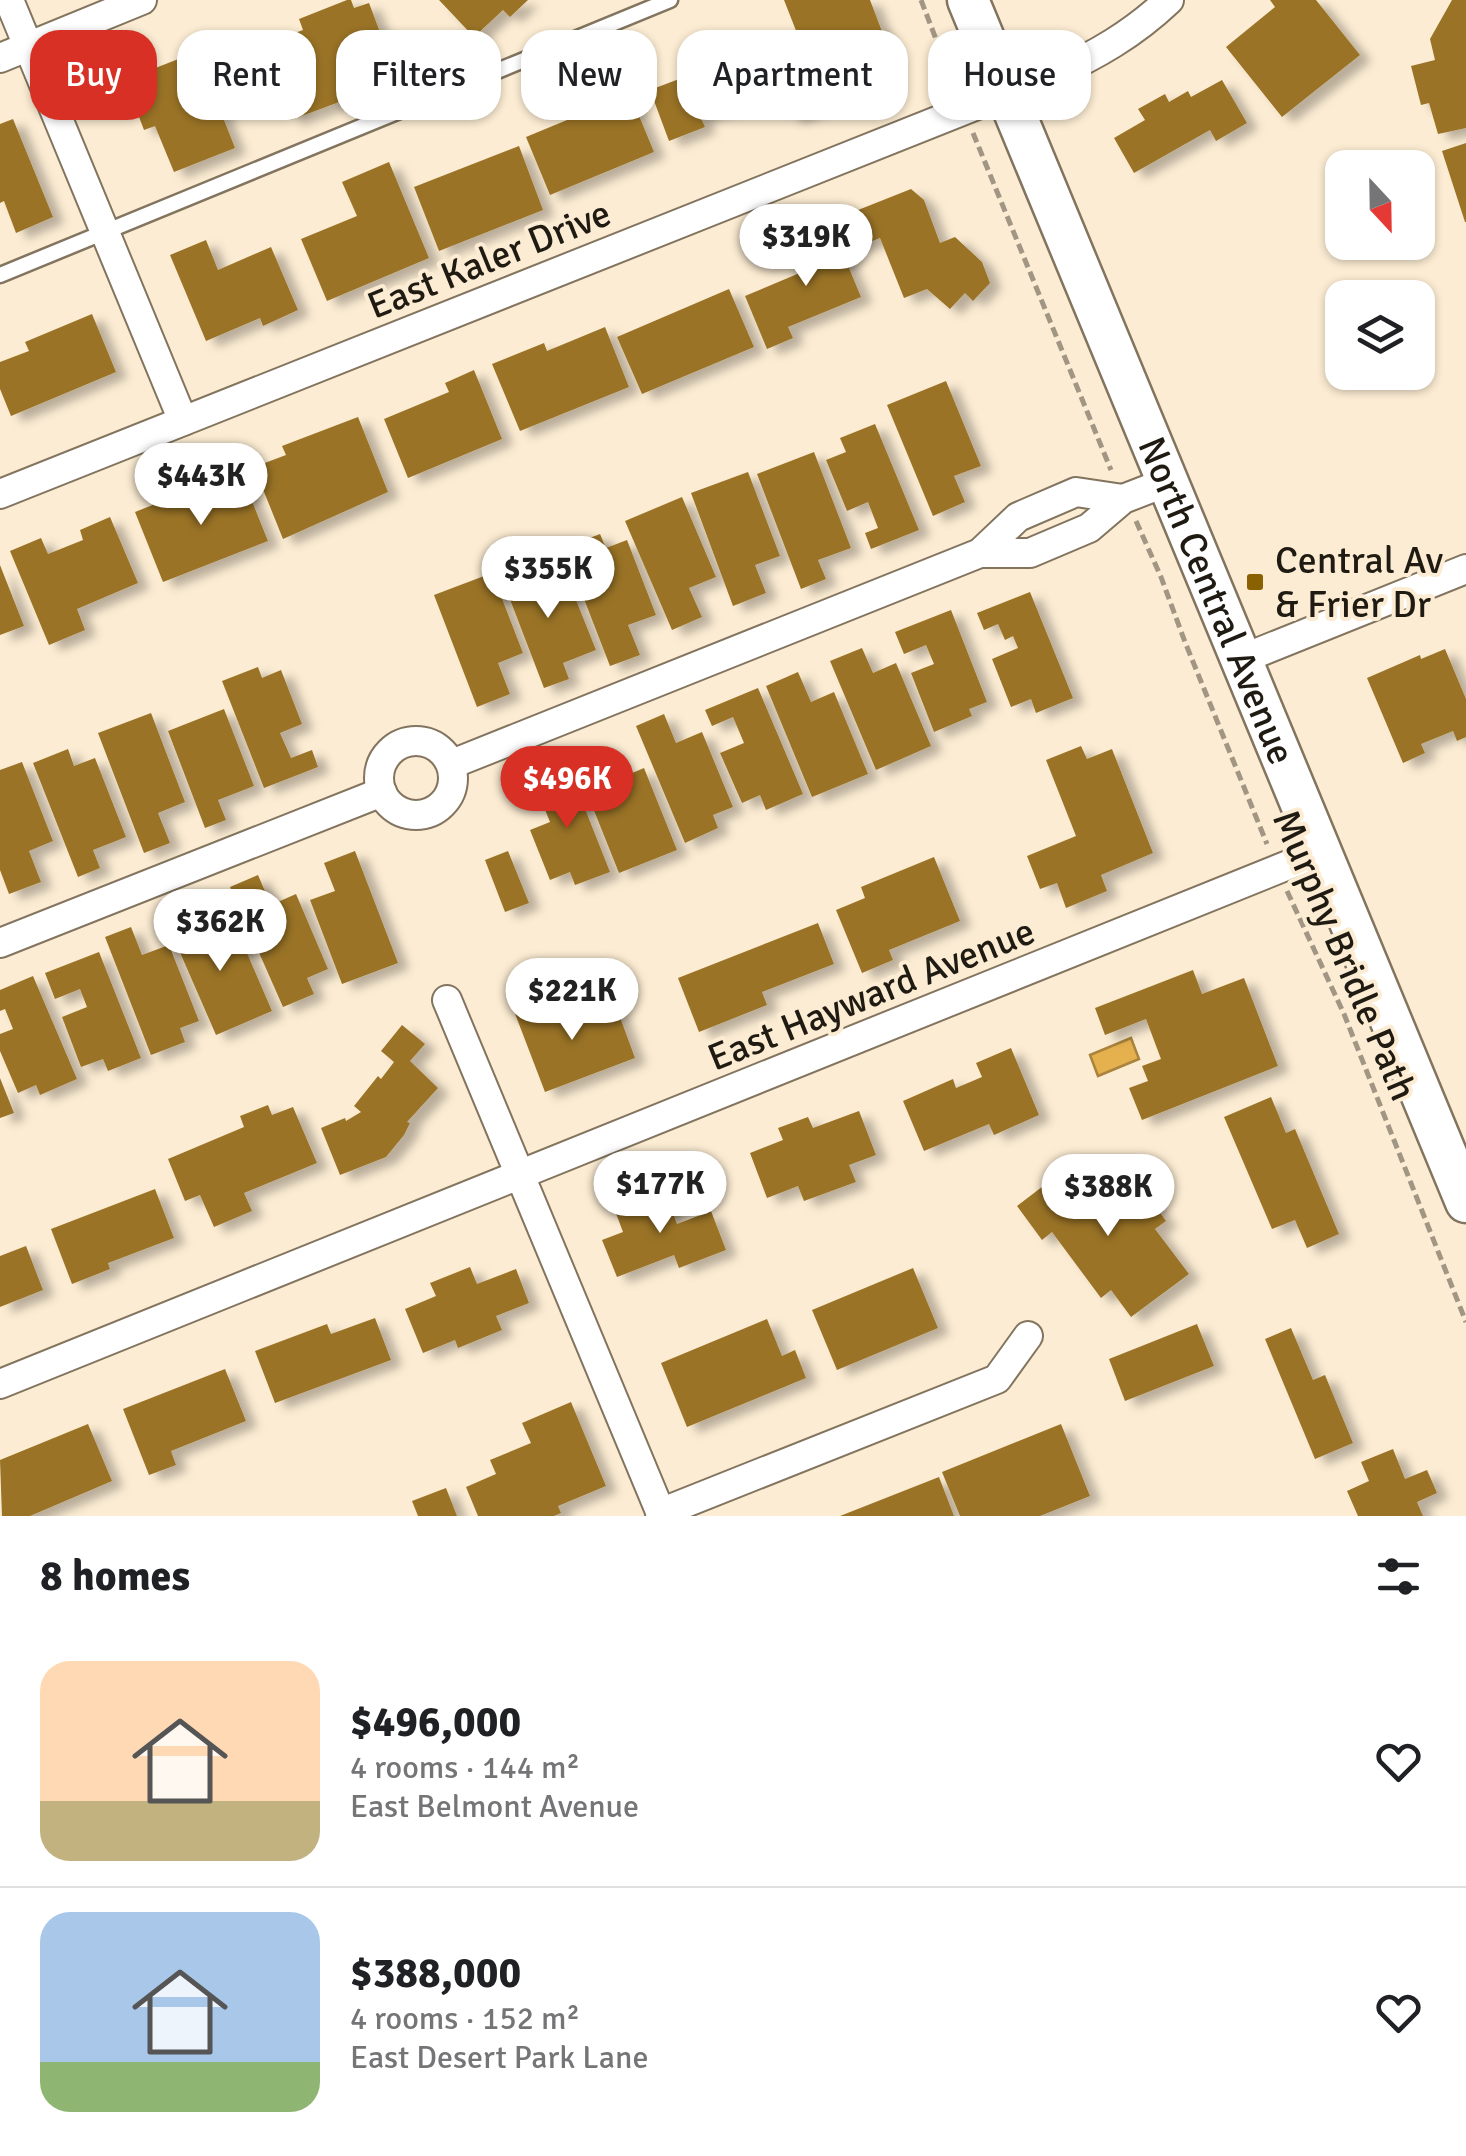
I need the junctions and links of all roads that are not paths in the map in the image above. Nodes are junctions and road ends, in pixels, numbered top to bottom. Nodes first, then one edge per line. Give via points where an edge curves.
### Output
1 (9, 0) edge
2 (142, 0) edge
3 (670, 0) edge
4 (968, 0) edge
5 (1169, 0) edge
6 (980, 30) edge
7 (28, 46) junction
8 (1091, 57) edge
9 (0, 58) edge
10 (939, 120) edge
11 (1017, 120) edge
12 (105, 232) junction
13 (0, 275) edge
14 (183, 422) junction
15 (1167, 482) junction
16 (0, 494) edge
17 (1466, 569) edge
18 (1242, 658) junction
19 (452, 764) junction
20 (382, 792) junction
21 (1323, 851) junction
22 (0, 943) edge
23 (447, 1000) dead end
24 (521, 1174) junction
25 (1466, 1202) edge
26 (1028, 1336) dead end
27 (0, 1384) edge
28 (661, 1514) edge

1 - 7 street
2 - 7 street
3 - 12 lane
4 - 6 main road, North Central Avenue
5 - 8 street, East Kaler Drive
7 - 9 street
7 - 12 street
10 - 14 street, East Kaler Drive
11 - 15 main road, North Central Avenue
12 - 13 lane
12 - 14 street
14 - 16 street, East Kaler Drive
15 - 18 main road, North Central Avenue
15 - 19 street via 1123,499 1088,528 1030,553 980,553
17 - 18 street
18 - 21 main road, North Central Avenue
19 - 20 street via 439,748 418,740 397,746 382,761
19 - 20 street via 454,786 444,805 425,815 404,814
20 - 22 street
21 - 24 street, East Hayward Avenue
21 - 25 main road, North Central Avenue
23 - 24 street
24 - 27 street, East Hayward Avenue
24 - 28 street
26 - 28 street via 998,1379

